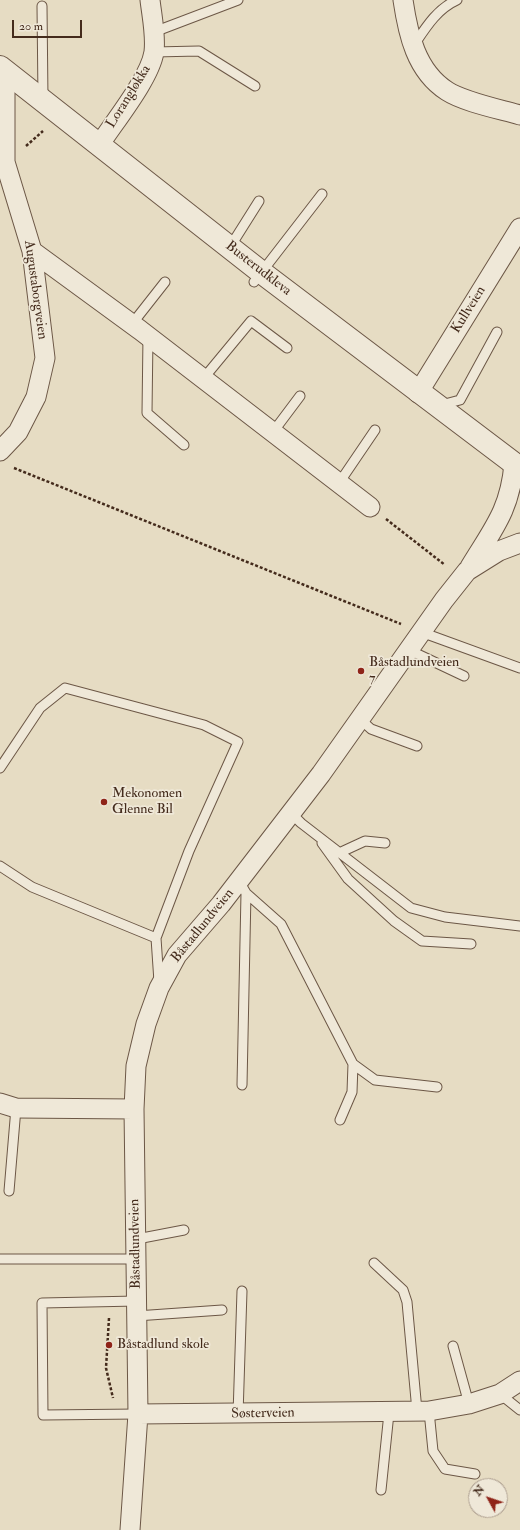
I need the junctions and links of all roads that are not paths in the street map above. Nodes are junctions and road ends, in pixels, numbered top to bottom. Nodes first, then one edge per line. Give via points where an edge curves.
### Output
1 (150, 0) edge
2 (238, 0) edge
3 (403, 0) edge
4 (457, 0) edge
5 (42, 6) dead end
6 (154, 32) junction
7 (413, 46) junction
8 (154, 52) junction
9 (2, 68) edge
10 (255, 86) dead end
11 (43, 100) junction
12 (520, 115) edge
13 (100, 144) junction
14 (322, 194) dead end
15 (259, 201) dead end
16 (520, 228) edge
17 (230, 247) junction
18 (32, 251) junction
19 (258, 277) junction
20 (165, 282) dead end
21 (132, 324) junction
22 (497, 332) dead end
23 (148, 336) junction
24 (287, 348) dead end
25 (203, 379) junction
26 (418, 392) junction
27 (300, 396) dead end
28 (437, 406) junction
29 (374, 430) dead end
30 (273, 432) junction
31 (184, 445) dead end
32 (5, 458) edge
33 (517, 466) edge
34 (339, 483) junction
35 (370, 507) road end
36 (520, 543) edge
37 (458, 570) junction
38 (415, 630) junction
39 (409, 650) junction
40 (520, 668) edge
41 (464, 676) dead end
42 (360, 719) junction
43 (417, 746) dead end
44 (0, 768) edge
45 (291, 813) junction
46 (316, 835) junction
47 (384, 844) dead end
48 (339, 853) junction
49 (0, 866) edge
50 (243, 887) junction
51 (520, 926) edge
52 (156, 938) junction
53 (471, 944) dead end
54 (159, 988) junction
55 (353, 1064) junction
56 (242, 1085) dead end
57 (437, 1087) dead end
58 (8, 1106) edge
59 (134, 1109) junction
60 (340, 1120) dead end
61 (9, 1191) dead end
62 (184, 1230) dead end
63 (136, 1239) junction
64 (0, 1259) edge
65 (136, 1259) junction
66 (374, 1263) dead end
67 (242, 1291) dead end
68 (136, 1308) junction
69 (222, 1310) dead end
70 (453, 1346) dead end
71 (520, 1381) edge
72 (500, 1394) junction
73 (469, 1404) junction
74 (520, 1410) edge
75 (423, 1411) junction
76 (389, 1413) junction
77 (138, 1414) junction
78 (238, 1415) junction
79 (475, 1474) dead end
80 (382, 1490) dead end
81 (130, 1530) edge

1 - 6 street, Lorangløkka
2 - 6 lane
3 - 7 street
4 - 7 lane via 446,5 431,20
5 - 11 lane
6 - 8 street, Lorangløkka
7 - 12 street via 418,60 430,76 447,91
8 - 10 lane via 199,51
8 - 13 street, Lorangløkka via 150,70
9 - 11 street, Busterudkleva
9 - 18 street, Augustaborgveien via 6,162
11 - 13 street, Busterudkleva
13 - 17 street, Busterudkleva
14 - 19 lane
15 - 17 lane
16 - 26 street, Kullveien
17 - 19 street, Busterudkleva
18 - 21 street
18 - 32 street, Augustaborgveien via 45,358 36,397
19 - 26 street, Busterudkleva
20 - 21 lane
21 - 23 street
22 - 28 lane via 460,400
23 - 25 street
23 - 31 lane via 148,413
24 - 25 lane via 251,321
25 - 30 street
26 - 28 street, Busterudkleva
27 - 30 lane
28 - 33 street, Busterudkleva
29 - 34 lane
30 - 34 street
33 - 37 street via 503,515
34 - 35 street
36 - 37 street, Båstadlundveien
37 - 38 street, Båstadlundveien
38 - 39 street, Båstadlundveien
38 - 40 lane
39 - 41 lane
39 - 42 street, Båstadlundveien
42 - 43 lane via 371,729
42 - 45 street, Båstadlundveien
44 - 52 lane via 40,708 65,688 204,725 238,742 189,851
45 - 46 lane
45 - 50 street, Båstadlundveien
46 - 48 lane
46 - 53 lane via 348,880 394,921 422,941
47 - 48 lane via 364,841
48 - 51 lane via 411,908 445,917
49 - 52 lane via 32,887
50 - 54 street, Båstadlundveien via 221,904 178,955
50 - 55 lane via 281,924
50 - 56 lane
52 - 54 lane
54 - 59 street, Båstadlundveien via 146,1024 136,1066
55 - 57 lane via 375,1080
55 - 60 lane via 352,1092
58 - 59 street
58 - 61 lane
59 - 63 street, Båstadlundveien
62 - 63 lane
63 - 65 street, Båstadlundveien
64 - 65 lane
65 - 68 street, Båstadlundveien
66 - 75 lane via 403,1290 407,1302
67 - 78 lane
68 - 69 lane
68 - 77 street, Båstadlundveien
68 - 77 lane via 42,1303 43,1416
70 - 73 lane
71 - 72 street, Søsterveien
72 - 73 street, Søsterveien
72 - 74 lane
73 - 75 street, Søsterveien
75 - 76 street, Søsterveien
75 - 79 lane via 433,1451 445,1469
76 - 78 street, Søsterveien
76 - 80 lane
77 - 78 street, Søsterveien
77 - 81 street, Båstadlundveien

